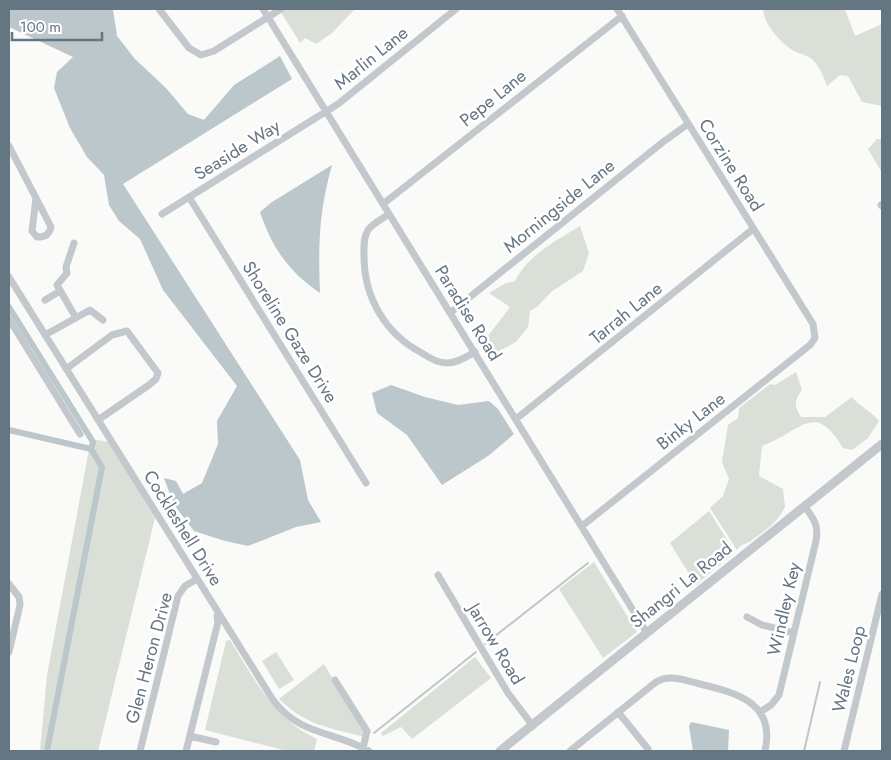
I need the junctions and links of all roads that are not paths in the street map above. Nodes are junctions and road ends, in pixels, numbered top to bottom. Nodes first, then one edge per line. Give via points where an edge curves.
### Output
1 (159, 9) edge
2 (263, 9) edge
3 (281, 9) edge
4 (456, 9) edge
5 (617, 9) edge
6 (622, 16) junction
7 (268, 18) junction
8 (327, 112) junction
9 (688, 124) junction
10 (9, 146) edge
11 (189, 197) junction
12 (36, 198) junction
13 (383, 204) junction
14 (162, 214) dead end
15 (389, 214) junction
16 (753, 228) junction
17 (74, 243) dead end
18 (9, 277) edge
19 (60, 291) junction
20 (45, 300) dead end
21 (450, 313) junction
22 (76, 318) junction
23 (9, 319) edge
24 (103, 320) dead end
25 (45, 335) junction
26 (815, 338) joint
27 (475, 352) junction
28 (66, 369) junction
29 (516, 419) junction
30 (98, 420) junction
31 (80, 434) dead end
32 (882, 444) edge
33 (366, 483) dead end
34 (805, 508) junction
35 (582, 526) junction
36 (438, 575) dead end
37 (197, 579) junction
38 (9, 584) edge
39 (882, 594) edge
40 (216, 610) junction
41 (747, 617) dead end
42 (647, 633) junction
43 (794, 633) junction
44 (9, 652) edge
45 (335, 680) dead end
46 (618, 712) junction
47 (760, 712) junction
48 (533, 726) junction
49 (190, 736) junction
50 (216, 742) dead end
51 (648, 749) dead end
52 (366, 750) edge
53 (140, 751) edge
54 (186, 751) edge
55 (500, 751) edge
56 (570, 751) edge
57 (765, 751) edge
58 (844, 751) edge

1 - 7 street via 189,48 201,55 214,51
2 - 7 street, Paradise Road
3 - 7 street
4 - 8 street, Marlin Lane
5 - 6 street, Corzine Road
6 - 9 street, Corzine Road
6 - 13 street, Pepe Lane
7 - 8 street, Paradise Road
8 - 11 street, Seaside Way
8 - 13 street, Paradise Road
9 - 16 street, Corzine Road
9 - 21 street, Morningside Lane
10 - 12 street
11 - 14 street, Seaside Way
11 - 33 street, Shoreline Gaze Drive
12 - 12 street via 51,227 44,237 37,237 32,231
13 - 15 street, Paradise Road
15 - 21 street, Paradise Road
15 - 27 street via 369,230 364,242 366,282 383,319 405,343 434,360 454,362
16 - 26 street, Corzine Road via 813,324
16 - 29 street, Tarrah Lane
17 - 19 street via 67,273 57,285
18 - 25 street, Cockleshell Drive
19 - 20 street
19 - 22 street
21 - 27 street, Paradise Road
22 - 24 street via 90,310
22 - 25 street
23 - 31 street
25 - 28 street, Cockleshell Drive
26 - 35 street, Binky Lane
27 - 29 street, Paradise Road
28 - 30 street, Cockleshell Drive
28 - 30 street via 112,335 127,331 158,373 156,380
29 - 35 street, Paradise Road
30 - 37 street, Cockleshell Drive
32 - 34 street, Shangri La Road
34 - 42 street, Shangri La Road
34 - 43 street, Windley Key via 816,521 817,535
35 - 42 street, Paradise Road
36 - 48 street, Jarrow Road via 508,693
37 - 40 street, Cockleshell Drive
37 - 53 street, Glen Heron Drive via 178,596
38 - 44 street via 19,597 20,605
39 - 58 street, Wales Loop
40 - 49 street via 218,622
40 - 52 street, Cockleshell Drive via 282,711 308,730 344,739
41 - 43 street via 762,625
42 - 48 street, Shangri La Road
43 - 47 street, Windley Key via 779,695
45 - 52 street via 367,731
46 - 47 street via 656,682 668,677 736,693
46 - 51 street
46 - 56 street
47 - 57 street via 767,734
48 - 55 street, Shangri La Road
49 - 50 street
49 - 54 street

